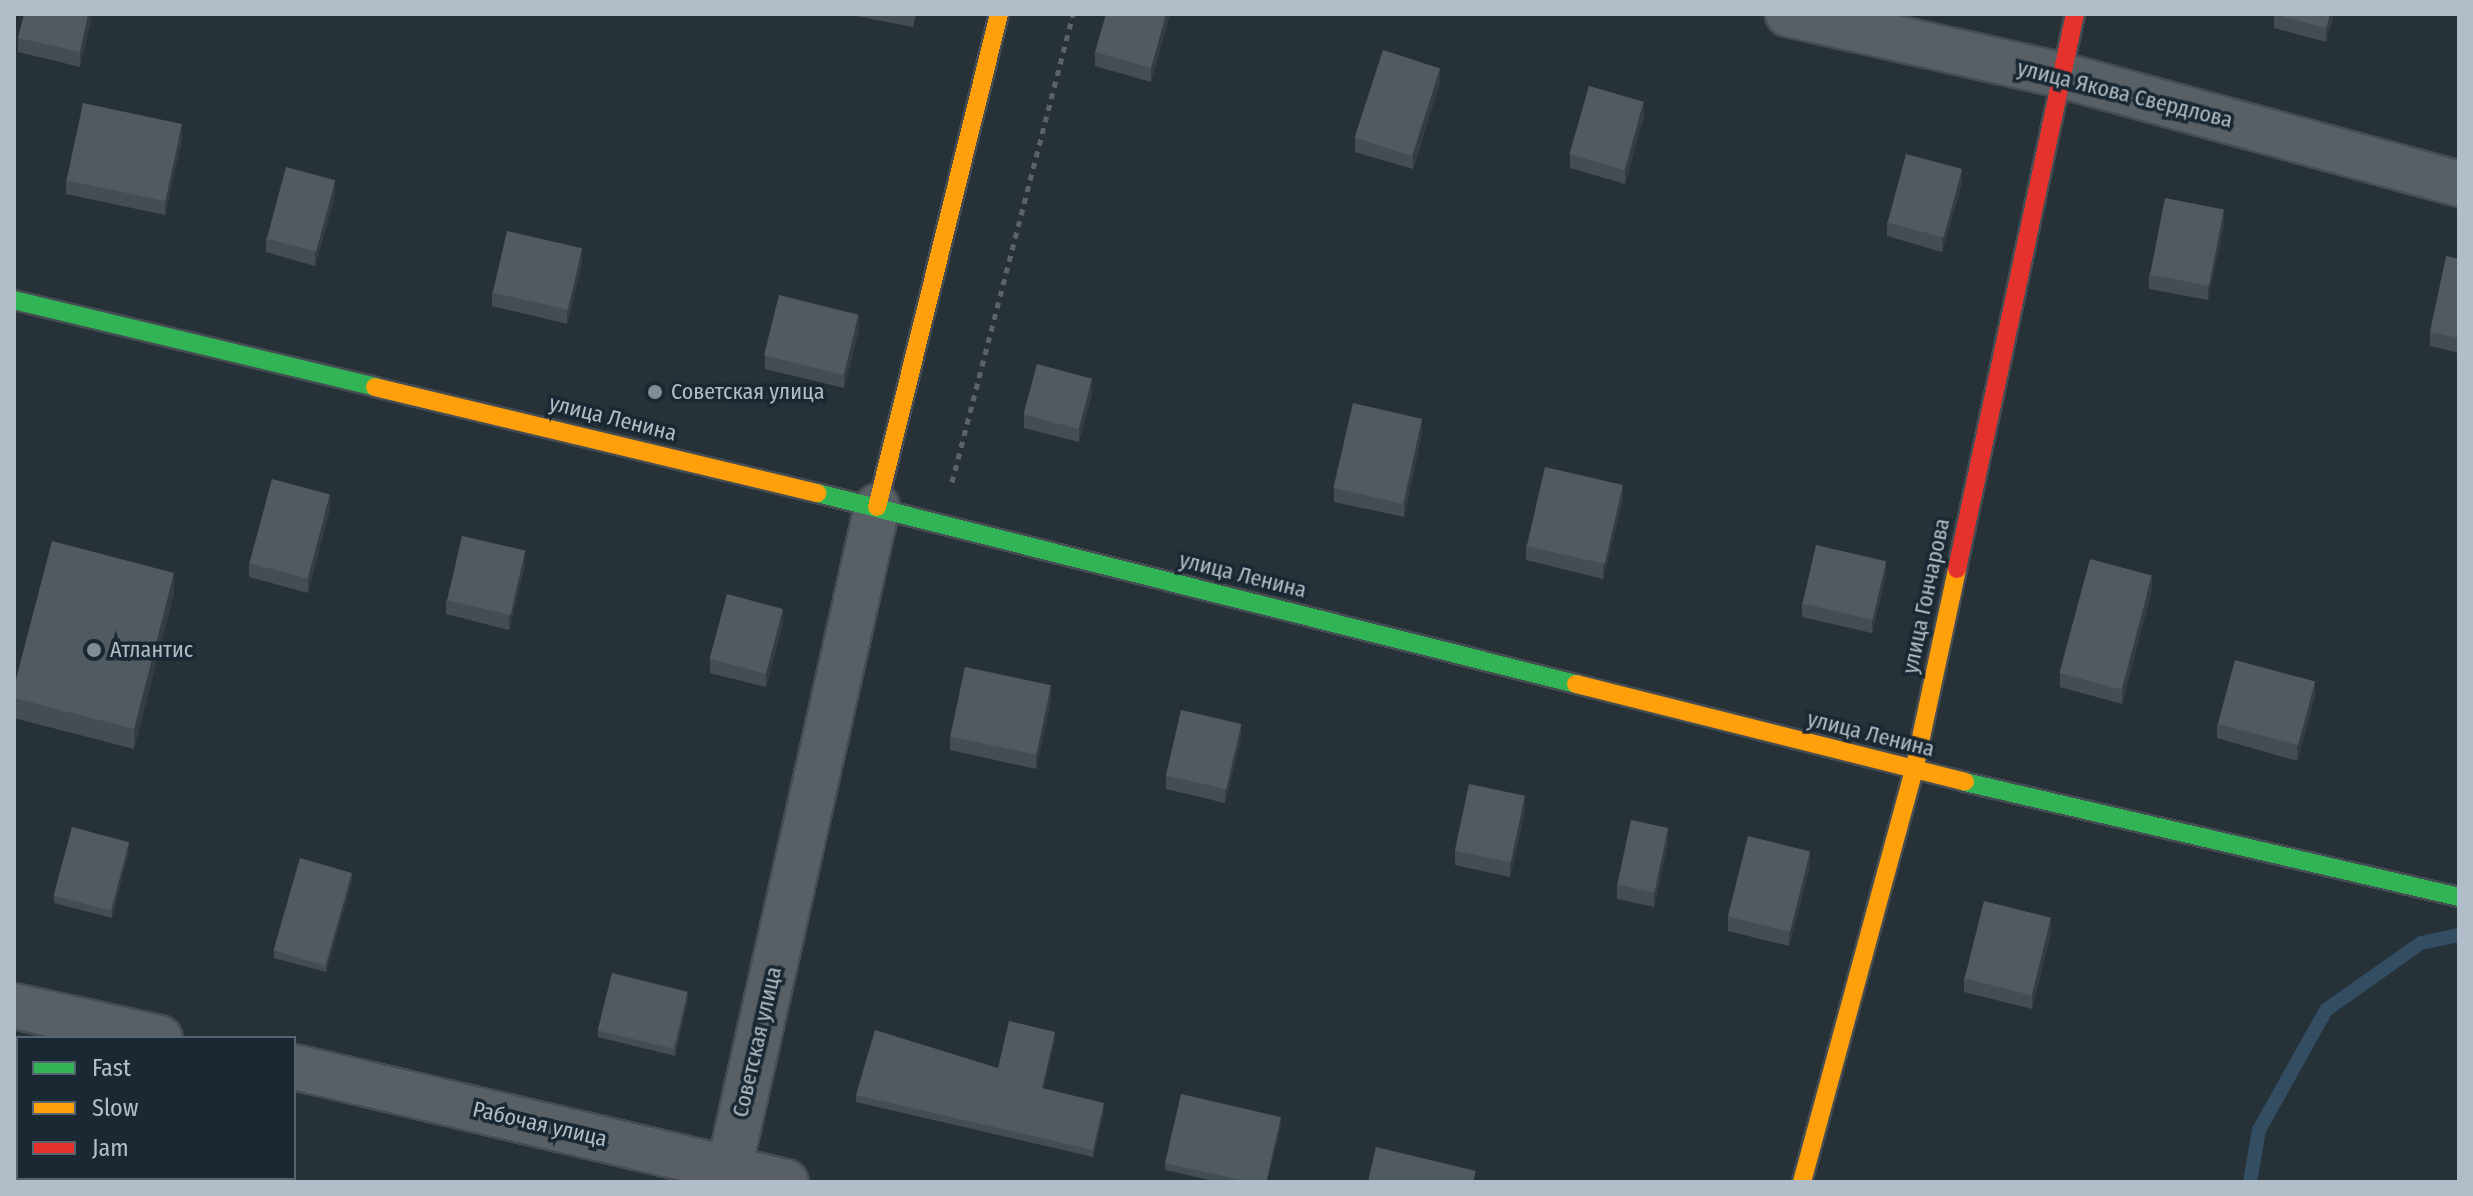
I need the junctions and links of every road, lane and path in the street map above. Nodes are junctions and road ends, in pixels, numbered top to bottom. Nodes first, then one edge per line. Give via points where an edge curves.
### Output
1 (999, 14) edge
2 (1073, 14) edge
3 (1788, 14) edge
4 (2075, 14) edge
5 (2061, 75) junction
6 (2459, 184) edge
7 (14, 300) edge
8 (877, 507) junction
9 (941, 523) junction
10 (1914, 770) junction
11 (2459, 897) edge
12 (14, 1006) edge
13 (151, 1036) edge
14 (296, 1067) edge
15 (728, 1174) edge
16 (786, 1182) edge
17 (1802, 1182) edge

1 - 8 main road, Советская улица
2 - 9 path
3 - 5 street, улица Якова Свердлова
4 - 5 main road, улица Гончарова
5 - 6 street, улица Якова Свердлова
5 - 10 main road, улица Гончарова
7 - 8 main road, улица Ленина
8 - 9 main road, улица Ленина
8 - 15 street, Советская улица
9 - 10 main road, улица Ленина
10 - 11 main road, улица Ленина
10 - 17 main road, улица Гончарова
12 - 13 street
14 - 15 street, Рабочая улица
15 - 16 street, Рабочая улица

